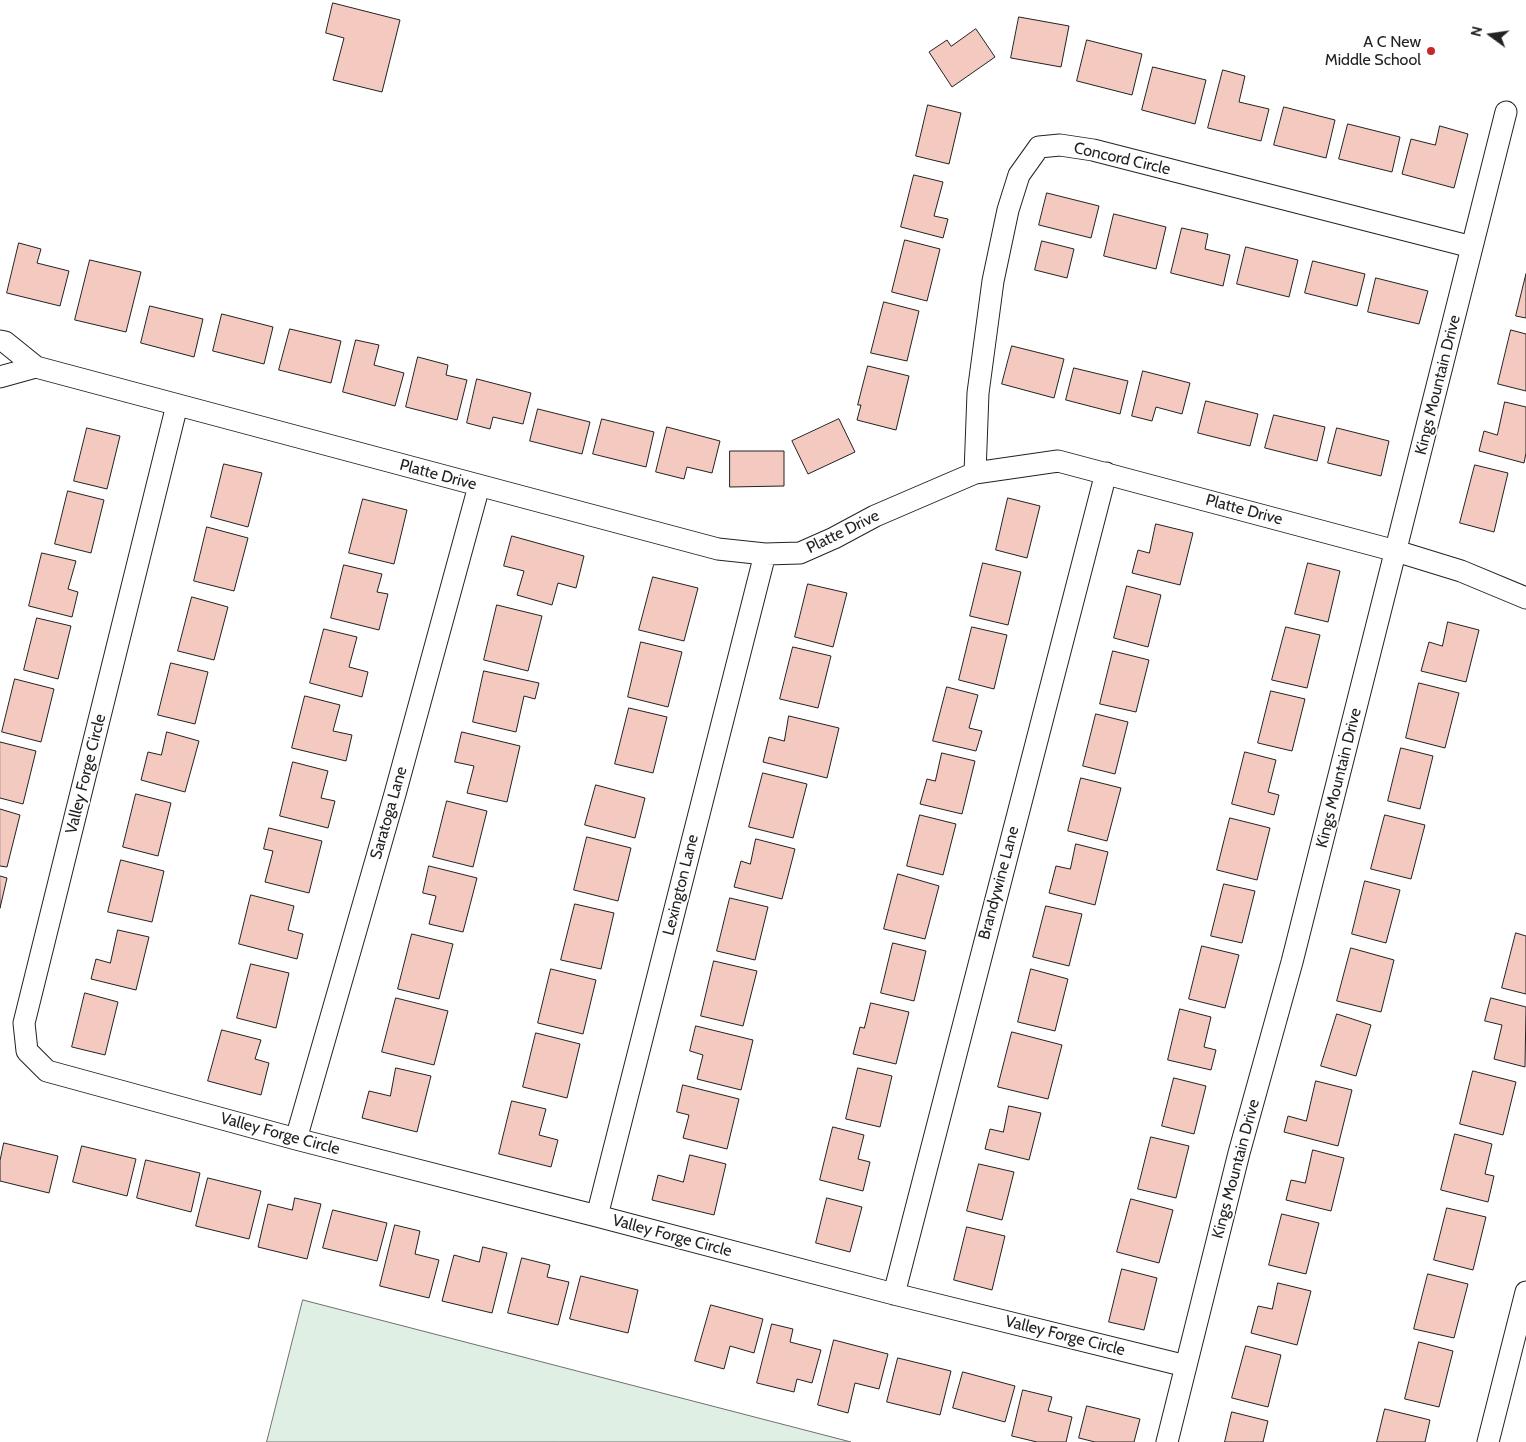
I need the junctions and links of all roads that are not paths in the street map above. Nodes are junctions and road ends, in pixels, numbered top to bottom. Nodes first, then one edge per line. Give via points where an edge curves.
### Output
1 (1506, 112) dead end
2 (1472, 247) junction
3 (0, 341) edge
4 (36, 367) junction
5 (0, 377) edge
6 (177, 405) junction
7 (975, 473) junction
8 (1106, 473) junction
9 (479, 486) junction
10 (1396, 550) junction
11 (765, 554) junction
12 (1526, 598) edge
13 (296, 1139) junction
14 (597, 1216) junction
15 (1526, 1292) edge
16 (894, 1294) junction
17 (1186, 1366) junction
18 (1167, 1442) edge
19 (1488, 1442) edge

1 - 2 street, Kings Mountain Drive
2 - 7 street, Concord Circle via 1094,150 1060,144 1039,147 1019,175 993,281 978,393
2 - 10 street, Kings Mountain Drive
3 - 4 street, Platte Drive
4 - 5 street
4 - 6 street, Platte Drive
6 - 9 street, Platte Drive
6 - 13 street, Valley Forge Circle via 24,1023 27,1051 47,1072
7 - 8 street, Platte Drive via 1058,461
7 - 11 street, Platte Drive via 800,553
8 - 10 street, Platte Drive
8 - 16 street, Brandywine Lane
9 - 11 street, Platte Drive via 718,549
9 - 13 street, Saratoga Lane
10 - 12 street, Platte Drive via 1461,571
10 - 17 street, Kings Mountain Drive
11 - 14 street, Lexington Lane
13 - 14 street, Valley Forge Circle
14 - 16 street, Valley Forge Circle
15 - 19 street
16 - 17 street, Valley Forge Circle
17 - 18 street, Kings Mountain Drive

